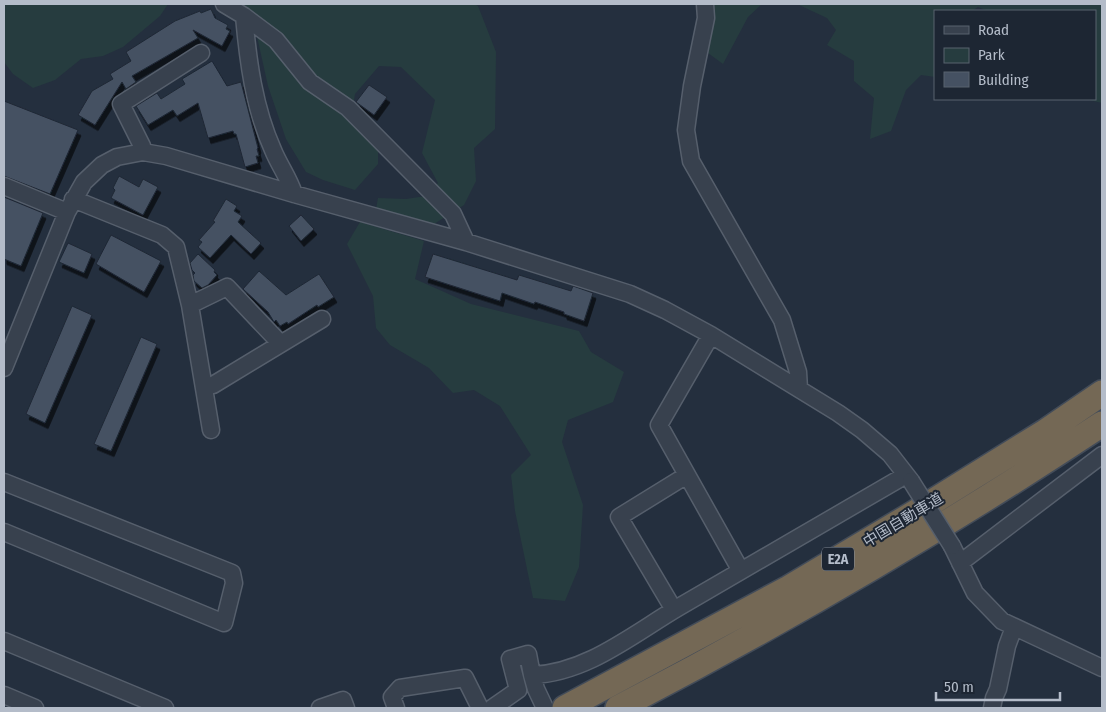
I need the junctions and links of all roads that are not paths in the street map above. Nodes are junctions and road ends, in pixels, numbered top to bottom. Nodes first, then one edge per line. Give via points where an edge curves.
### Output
1 (224, 4) edge
2 (704, 4) edge
3 (244, 16) junction
4 (201, 53) dead end
5 (143, 152) junction
6 (4, 186) edge
7 (294, 194) junction
8 (70, 206) junction
9 (466, 242) junction
10 (190, 305) junction
11 (322, 319) dead end
12 (711, 335) junction
13 (280, 343) junction
14 (4, 368) edge
15 (204, 387) junction
16 (799, 389) junction
17 (1102, 393) edge
18 (1102, 424) edge
19 (211, 430) dead end
20 (1102, 455) edge
21 (687, 475) junction
22 (908, 478) junction
23 (4, 482) edge
24 (4, 532) edge
25 (960, 563) junction
26 (741, 571) junction
27 (674, 610) junction
28 (1014, 627) junction
29 (4, 642) edge
30 (1102, 668) edge
31 (534, 682) junction
32 (4, 695) edge
33 (35, 708) edge
34 (165, 708) edge
35 (320, 708) edge
36 (346, 708) edge
37 (396, 708) edge
38 (480, 708) edge
39 (492, 708) edge
40 (545, 708) edge
41 (565, 708) edge
42 (618, 708) edge
43 (992, 708) edge

1 - 3 street
2 - 16 street via 706,18 686,130 691,161 782,320 798,372
3 - 7 street via 254,95 273,150
3 - 9 street via 276,40 310,82 348,108 453,214
4 - 5 street via 121,104
5 - 7 street
5 - 8 street via 117,157 102,165 84,182
6 - 8 street
7 - 9 street
8 - 10 street via 162,235 176,247
8 - 14 street
9 - 12 street via 630,294
10 - 13 street via 227,287
10 - 15 street
11 - 13 street
12 - 16 street
12 - 21 street via 659,425
13 - 15 street via 213,385
15 - 19 street
16 - 22 street via 862,430 890,454
17 - 41 highway, 中国自動車道 / E2A via 1045,432 790,588
18 - 42 highway, 中国自動車道 / E2A via 920,541
20 - 25 street
21 - 26 street
21 - 27 street via 619,517
22 - 25 street, bridge
22 - 26 street
23 - 24 street via 232,573 234,583 224,623
25 - 28 street via 975,592 1002,621
26 - 27 street
27 - 31 street via 590,661 543,675
28 - 30 street
28 - 43 street
29 - 34 street
31 - 39 street via 528,654 510,659 518,690
31 - 40 street
32 - 33 street
35 - 36 street via 344,700
37 - 38 street via 392,697 400,688 465,678

